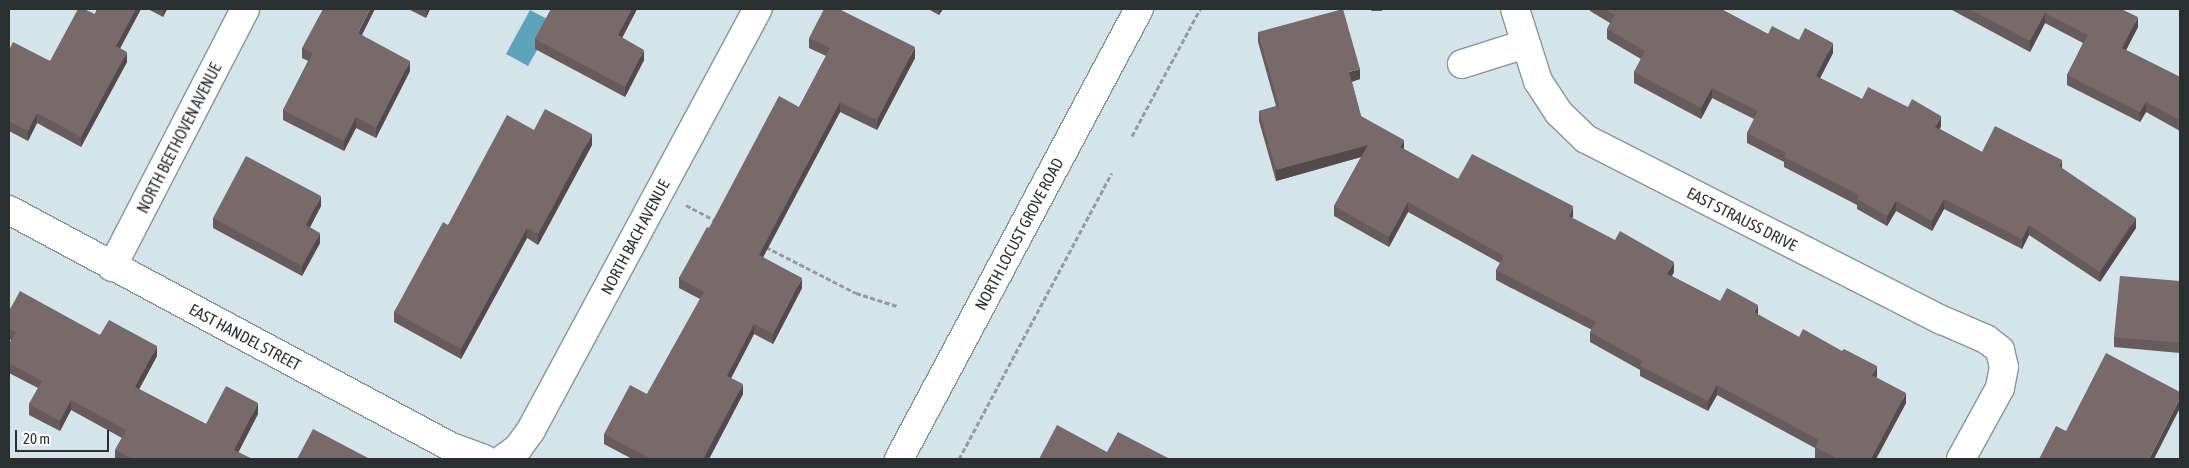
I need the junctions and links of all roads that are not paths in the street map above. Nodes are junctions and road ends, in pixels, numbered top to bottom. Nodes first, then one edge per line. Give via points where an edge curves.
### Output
1 (245, 9) edge
2 (758, 9) edge
3 (1139, 9) edge
4 (1515, 9) edge
5 (1525, 44) junction
6 (1462, 64) dead end
7 (9, 210) edge
8 (112, 267) junction
9 (484, 459) edge
10 (503, 459) edge
11 (900, 459) edge
12 (1961, 459) edge

1 - 8 street, NORTH BEETHOVEN AVENUE
2 - 10 street, NORTH BACH AVENUE via 531,430 518,448
3 - 11 street, NORTH LOCUST GROVE ROAD
4 - 5 street, EAST STRAUSS DRIVE
5 - 6 street
5 - 12 street, EAST STRAUSS DRIVE via 1538,81 1559,113 1586,138 1942,320 1986,339 2000,350 2004,367 2000,388
7 - 8 street, EAST HANDEL STREET
8 - 9 street, EAST HANDEL STREET via 451,447

